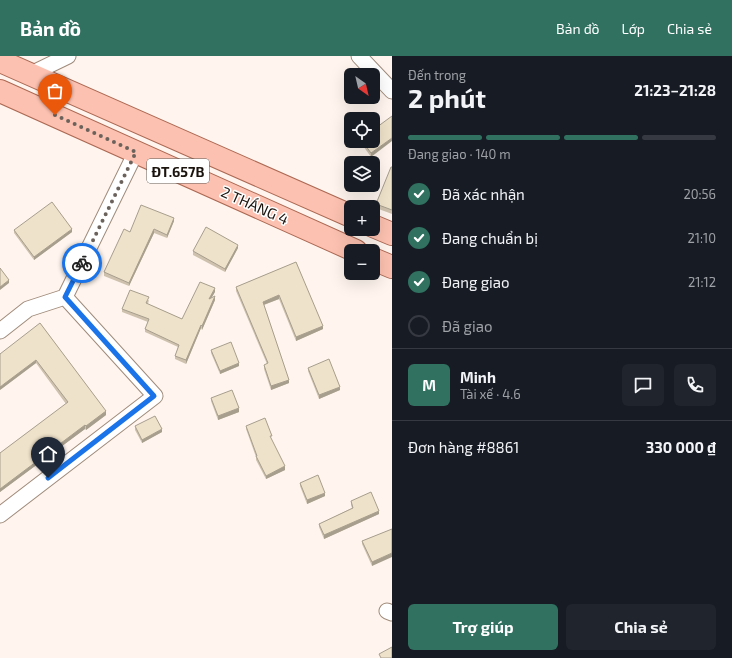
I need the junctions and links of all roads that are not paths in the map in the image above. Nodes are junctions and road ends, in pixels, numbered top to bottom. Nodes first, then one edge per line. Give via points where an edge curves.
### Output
1 (68, 56) edge
2 (359, 56) edge
3 (0, 61) edge
4 (31, 74) junction
5 (0, 91) edge
6 (392, 91) edge
7 (136, 152) junction
8 (344, 213) edge
9 (380, 229) edge
10 (392, 234) edge
11 (344, 246) edge
12 (380, 261) edge
13 (392, 267) edge
14 (65, 297) junction
15 (0, 330) edge
16 (0, 515) edge

1 - 4 street
2 - 6 street
3 - 4 main road, 2 THÁNG 4 / ĐT.657B
4 - 8 main road, 2 THÁNG 4 / ĐT.657B
5 - 7 main road, 2 THÁNG 4 / ĐT.657B
7 - 11 main road, 2 THÁNG 4 / ĐT.657B
7 - 14 street
9 - 10 main road
12 - 13 main road
14 - 15 street via 28,309
14 - 16 street via 154,396

